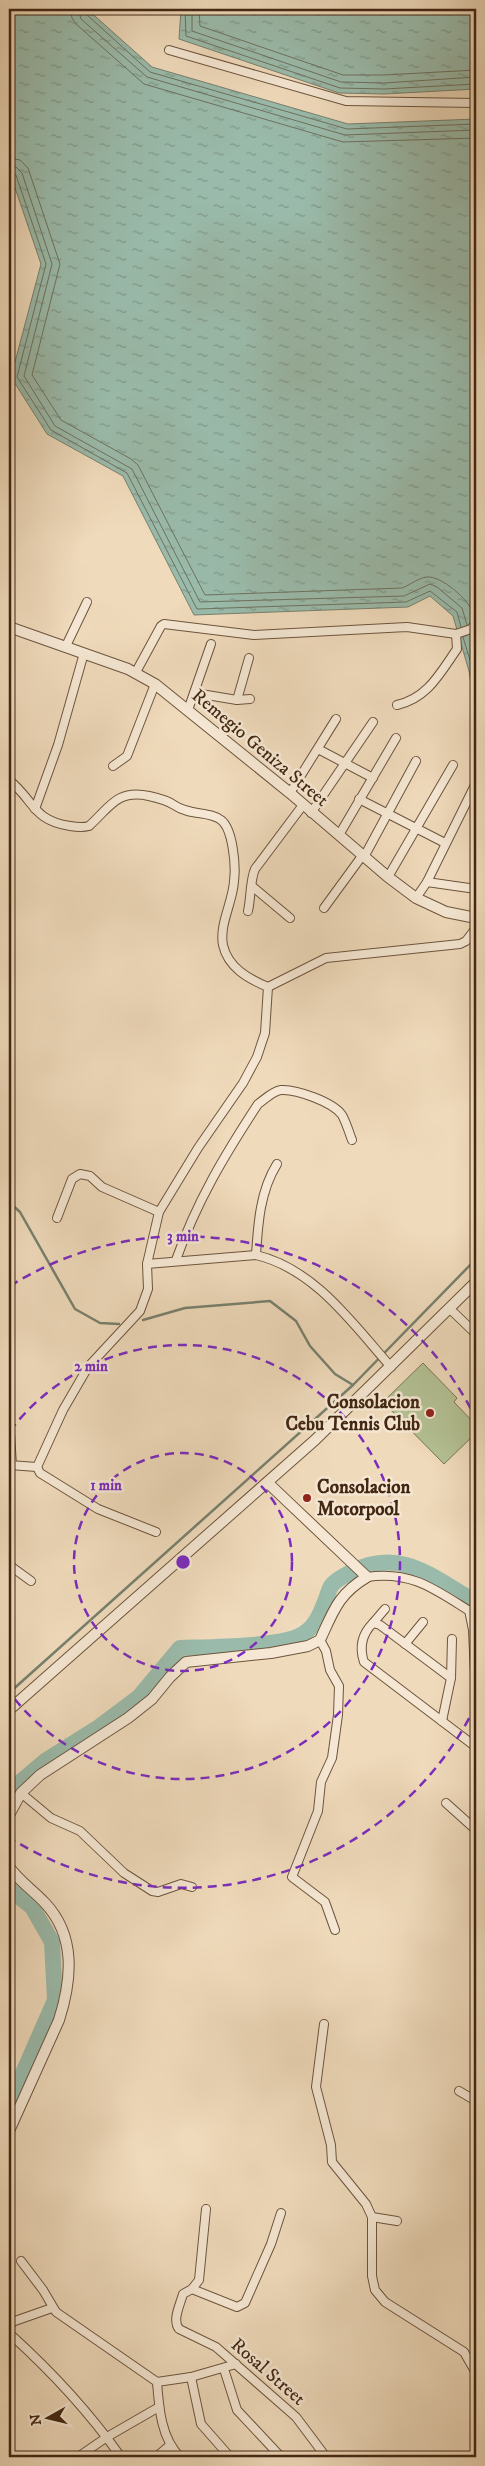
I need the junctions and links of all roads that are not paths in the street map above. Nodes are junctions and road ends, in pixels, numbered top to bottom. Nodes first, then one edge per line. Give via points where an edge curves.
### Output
1 (170, 50) dead end
2 (476, 103) edge
3 (87, 602) dead end
4 (476, 623) edge
5 (9, 627) edge
6 (456, 634) junction
7 (211, 644) dead end
8 (66, 646) junction
9 (84, 653) junction
10 (249, 658) dead end
11 (136, 672) junction
12 (154, 684) junction
13 (195, 693) junction
14 (250, 699) dead end
15 (237, 700) junction
16 (397, 705) dead end
17 (188, 710) junction
18 (336, 719) dead end
19 (373, 722) dead end
20 (396, 738) dead end
21 (318, 749) junction
22 (416, 761) dead end
23 (346, 764) junction
24 (453, 765) dead end
25 (112, 766) dead end
26 (373, 778) junction
27 (9, 780) edge
28 (476, 784) edge
29 (290, 793) junction
30 (359, 799) junction
31 (303, 805) junction
32 (35, 809) junction
33 (311, 813) junction
34 (389, 814) junction
35 (418, 830) junction
36 (339, 835) junction
37 (445, 843) junction
38 (363, 857) junction
39 (388, 878) junction
40 (428, 882) junction
41 (253, 887) junction
42 (476, 889) edge
43 (416, 898) junction
44 (324, 908) dead end
45 (248, 911) dead end
46 (290, 918) dead end
47 (476, 918) edge
48 (476, 928) edge
49 (268, 987) junction
50 (352, 1140) dead end
51 (276, 1164) dead end
52 (159, 1212) junction
53 (57, 1218) dead end
54 (256, 1255) junction
55 (176, 1260) junction
56 (147, 1264) junction
57 (476, 1282) edge
58 (449, 1308) junction
59 (476, 1334) edge
60 (391, 1368) junction
61 (9, 1416) edge
62 (10, 1465) edge
63 (37, 1467) junction
64 (268, 1483) junction
65 (156, 1532) dead end
66 (9, 1565) edge
67 (361, 1572) junction
68 (31, 1581) dead end
69 (386, 1609) dead end
70 (473, 1612) edge
71 (423, 1622) dead end
72 (377, 1624) junction
73 (452, 1639) dead end
74 (320, 1640) junction
75 (405, 1644) junction
76 (451, 1678) junction
77 (476, 1696) edge
78 (9, 1710) edge
79 (442, 1721) junction
80 (475, 1743) edge
81 (21, 1793) junction
82 (446, 1803) dead end
83 (9, 1815) edge
84 (476, 1830) edge
85 (9, 1867) edge
86 (192, 1888) dead end
87 (335, 1930) dead end
88 (324, 2024) dead end
89 (459, 2091) dead end
90 (476, 2101) edge
91 (9, 2131) edge
92 (206, 2209) dead end
93 (281, 2213) dead end
94 (372, 2217) junction
95 (397, 2221) dead end
96 (21, 2261) dead end
97 (192, 2289) junction
98 (52, 2308) junction
99 (9, 2330) edge
100 (236, 2364) junction
101 (224, 2369) junction
102 (476, 2373) edge
103 (191, 2377) junction
104 (157, 2382) junction
105 (159, 2407) junction
106 (107, 2437) junction
107 (169, 2446) junction
108 (80, 2456) edge
109 (121, 2457) edge
110 (156, 2457) edge
111 (180, 2457) edge
112 (230, 2457) edge
113 (281, 2457) edge
114 (326, 2457) edge

1 - 2 street via 346,101
3 - 8 street
4 - 6 street via 471,629
5 - 8 street, Remegio Geniza Street
6 - 11 street via 407,627 254,635 164,624
6 - 16 street via 458,649 435,680 425,692
7 - 13 street
8 - 9 street, Remegio Geniza Street
9 - 11 street, Remegio Geniza Street
9 - 32 street via 58,745
10 - 15 street
11 - 12 street, Remegio Geniza Street
12 - 17 street, Remegio Geniza Street
12 - 25 street via 127,756
13 - 15 street
13 - 17 street
14 - 15 street
17 - 29 street, Remegio Geniza Street
18 - 21 street
19 - 23 street
20 - 26 street
21 - 23 street
21 - 29 street
22 - 34 street
23 - 26 street
23 - 33 street
24 - 35 street
26 - 30 street
27 - 32 street via 26,795
28 - 37 street
29 - 31 street, Remegio Geniza Street
30 - 34 street
30 - 36 street
31 - 33 street, Remegio Geniza Street
31 - 41 street via 254,869
32 - 49 street via 45,820 84,828 114,801 132,793 161,799 188,813 224,822 230,836 234,882 223,944 240,974
33 - 36 street, Remegio Geniza Street
34 - 35 street
34 - 38 street
35 - 37 street
35 - 39 street
36 - 38 street, Remegio Geniza Street
37 - 40 street
38 - 39 street, Remegio Geniza Street
38 - 44 street
39 - 43 street, Remegio Geniza Street
40 - 42 street
40 - 43 street
41 - 45 street
41 - 46 street
43 - 47 street, Remegio Geniza Street via 446,912
48 - 49 street via 460,944 326,958
49 - 52 street via 265,1033 257,1057
50 - 55 street via 342,1114 331,1104 294,1091 280,1090 269,1095 258,1104 206,1187
51 - 54 street via 260,1211
52 - 53 street via 102,1187 90,1176 80,1174 72,1179
52 - 56 street
54 - 55 street
54 - 60 street via 295,1271 327,1296
55 - 56 street
56 - 63 street via 148,1289 140,1311 88,1367 63,1410
57 - 58 street
58 - 59 street
58 - 60 street
60 - 64 street
61 - 62 street
62 - 63 street
63 - 65 street via 40,1473 98,1509
64 - 67 street
64 - 78 street
66 - 68 street
67 - 70 street via 406,1578 437,1589
67 - 74 street via 335,1606
69 - 72 street
70 - 77 street
71 - 75 street
72 - 75 street
72 - 79 street via 364,1631 361,1653 364,1662
73 - 76 street
74 - 81 street via 308,1646 271,1653 186,1662 136,1712 40,1775
74 - 87 street via 339,1686 338,1715 332,1758 321,1782 318,1811 292,1877 325,1902
75 - 76 street
76 - 79 street
79 - 80 street
81 - 83 street
81 - 86 street via 51,1818 80,1831 124,1873 152,1891 181,1884
82 - 84 street
85 - 91 street via 44,1902 64,1930 68,1966 66,1994 59,2020
88 - 94 street via 316,2087 332,2162 366,2204
89 - 90 street
92 - 97 street via 200,2280
93 - 97 street via 271,2244 242,2307
94 - 95 street
94 - 102 street via 375,2290 385,2302 464,2352
96 - 98 street
97 - 100 street, Rosal Street via 183,2294 176,2326 216,2347
98 - 99 street via 12,2322
98 - 104 street
99 - 106 street
100 - 101 street
100 - 114 street, Rosal Street via 296,2416
101 - 103 street
101 - 113 street via 236,2410
103 - 104 street
103 - 112 street via 201,2424
104 - 105 street
105 - 106 street
105 - 107 street
106 - 108 street
106 - 109 street
107 - 110 street
107 - 111 street

